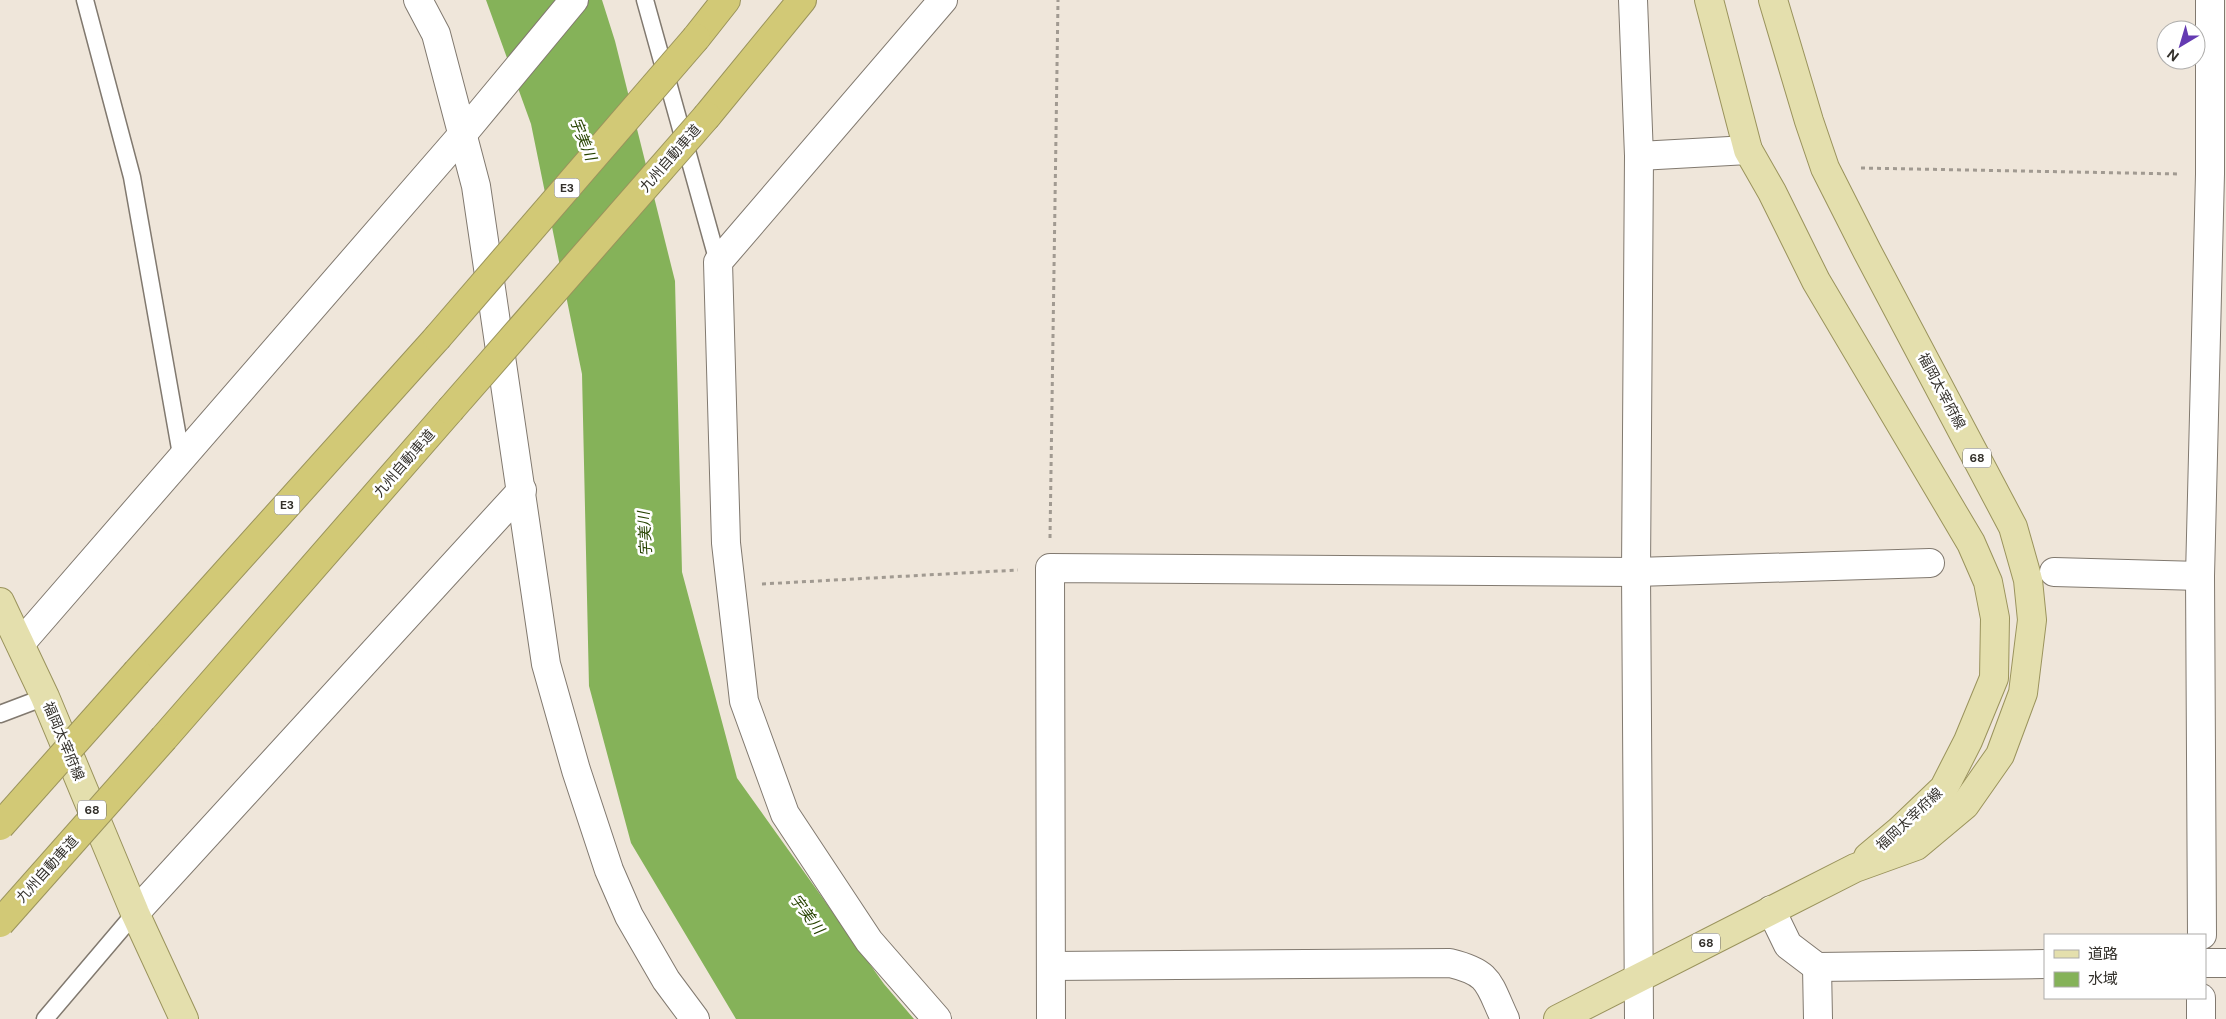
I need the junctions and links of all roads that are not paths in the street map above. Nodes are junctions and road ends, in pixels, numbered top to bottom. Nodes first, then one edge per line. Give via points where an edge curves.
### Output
1 (85, 0) edge
2 (418, 0) edge
3 (574, 0) edge
4 (645, 0) edge
5 (726, 0) edge
6 (943, 0) edge
7 (1633, 0) edge
8 (1709, 0) edge
9 (1773, 0) edge
10 (2210, 0) edge
11 (800, 5) edge
12 (469, 127) junction
13 (1748, 150) junction
14 (1639, 156) junction
15 (718, 262) junction
16 (182, 460) junction
17 (522, 490) junction
18 (1930, 563) dead end
19 (1636, 572) junction
20 (2054, 572) dead end
21 (2200, 576) junction
22 (0, 602) edge
23 (21, 643) junction
24 (45, 697) junction
25 (0, 714) edge
26 (0, 826) edge
27 (1855, 868) junction
28 (1772, 910) junction
29 (135, 913) junction
30 (0, 923) edge
31 (2202, 934) edge
32 (2206, 962) edge
33 (2226, 963) edge
34 (2044, 964) edge
35 (1051, 966) junction
36 (1817, 966) junction
37 (1640, 977) junction
38 (2201, 999) edge
39 (45, 1019) edge
40 (184, 1019) edge
41 (695, 1019) edge
42 (937, 1019) edge
43 (1051, 1019) edge
44 (1505, 1019) edge
45 (1558, 1019) edge
46 (1639, 1019) edge
47 (1818, 1019) edge
48 (2201, 1019) edge

1 - 16 lane via 132,177
2 - 12 street via 436,34
3 - 12 street
4 - 15 lane
5 - 26 highway, E3, bridge via 437,338
6 - 15 street
7 - 14 street
8 - 13 main road, 福岡太宰府線 / 68
9 - 27 main road, 福岡太宰府線 / 68 via 1826,168 2013,527 2028,580 2032,620 2023,693 2000,755 1966,805 1916,846
10 - 21 street via 2210,174
11 - 30 highway, 九州自動車道, bridge
12 - 16 street
12 - 17 street
13 - 14 street
13 - 27 main road, 福岡太宰府線 / 68 via 1816,281 1971,543 1988,582 1996,618 1994,678 1968,742 1944,788
14 - 19 street
15 - 42 street via 726,543 744,701 785,814 868,941
16 - 23 street
17 - 29 street
17 - 41 street via 546,664 576,770 609,870 629,916 666,980
18 - 19 street
19 - 35 street via 1050,568
19 - 37 street
20 - 21 street
21 - 31 street
22 - 23 main road, 福岡太宰府線 / 68
23 - 24 main road, 福岡太宰府線 / 68
24 - 25 lane
24 - 29 main road, 福岡太宰府線 / 68
27 - 28 main road, 福岡太宰府線 / 68
28 - 36 street via 1788,945
28 - 37 main road, 福岡太宰府線 / 68
29 - 39 lane
29 - 40 main road, 福岡太宰府線 / 68
32 - 33 street
34 - 36 street
35 - 43 street
35 - 44 street via 1450,963 1471,968 1486,978
36 - 47 street
37 - 45 main road, 福岡太宰府線 / 68
37 - 46 street
38 - 48 street

